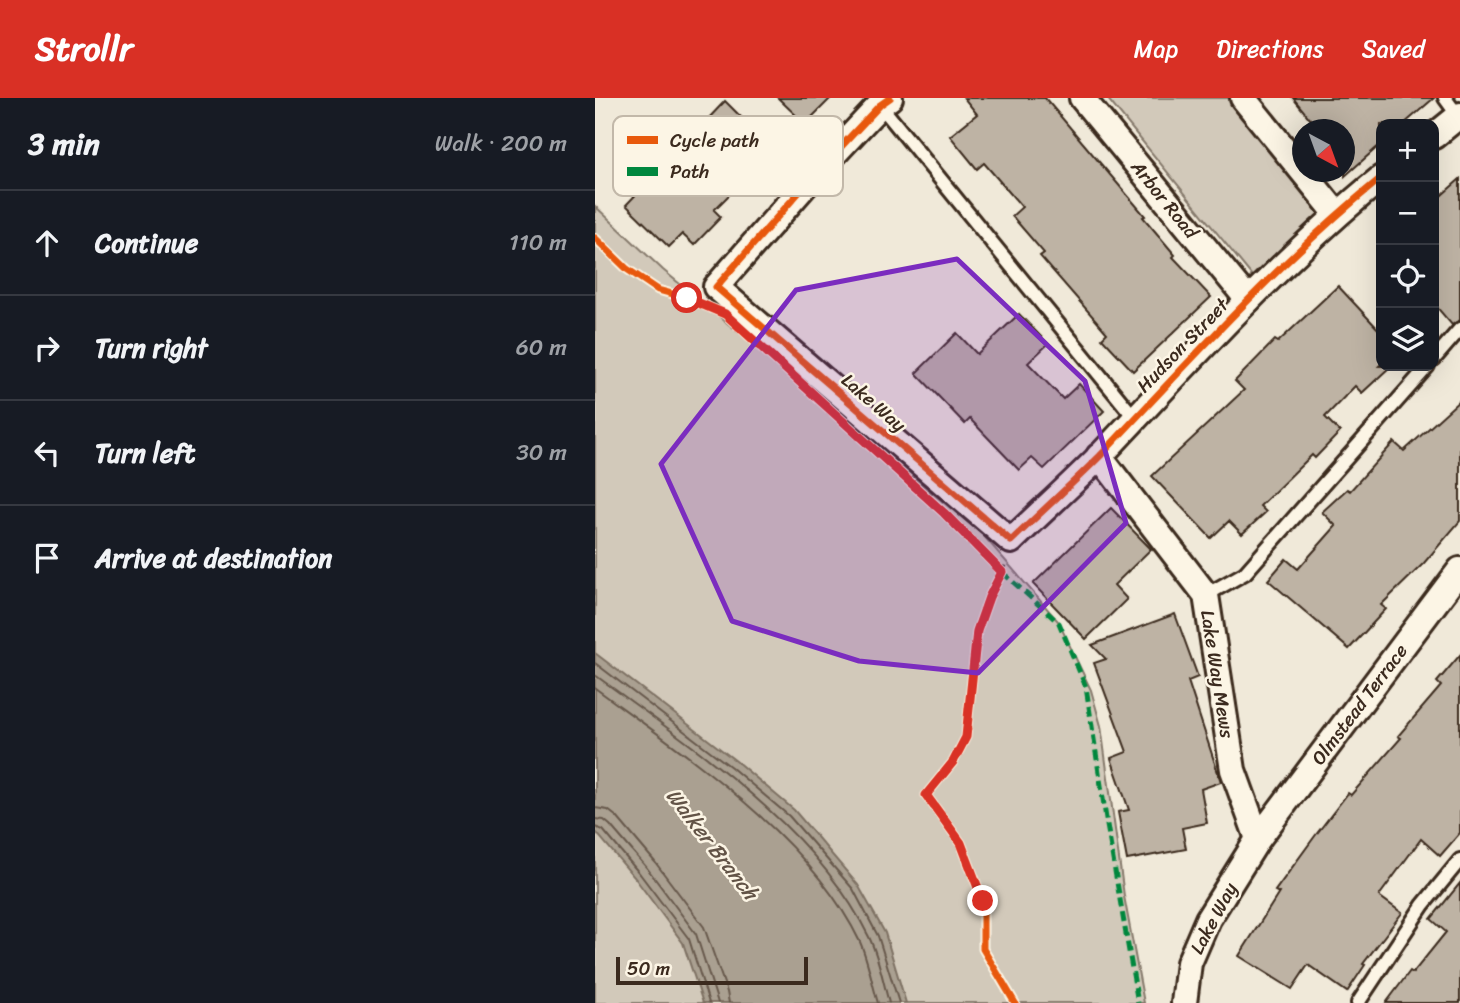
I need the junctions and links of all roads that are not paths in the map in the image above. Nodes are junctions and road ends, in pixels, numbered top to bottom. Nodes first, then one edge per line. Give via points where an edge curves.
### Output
1 (1082, 98) edge
2 (1243, 98) edge
3 (885, 101) edge
4 (1455, 109) edge
5 (1439, 130) edge
6 (843, 145) edge
7 (1376, 182) edge
8 (796, 196) edge
9 (1336, 214) junction
10 (1248, 300) junction
11 (1460, 330) edge
12 (1439, 353) edge
13 (1424, 371) edge
14 (1134, 417) junction
15 (1099, 456) junction
16 (1011, 541) joint
17 (1460, 570) edge
18 (1206, 595) junction
19 (1258, 839) junction
20 (1460, 860) edge
21 (1184, 1003) edge
22 (1358, 1003) edge

1 - 10 street, Arbor Road
2 - 9 street
3 - 6 street, Lake Way
3 - 14 lane
4 - 5 street
7 - 9 street, Hudson Street
8 - 16 street, Lake Way via 716,287
9 - 10 street, Hudson Street
10 - 14 street, Hudson Street
11 - 12 lane
13 - 18 lane via 1245,573
14 - 15 street, Hudson Street
15 - 16 street, Hudson Street
15 - 18 street, Lake Way Mews
17 - 19 street, Olmstead Terrace
18 - 19 street, Lake Way Mews via 1233,770
19 - 21 street, Lake Way via 1208,919 1189,963
20 - 22 lane via 1423,905

